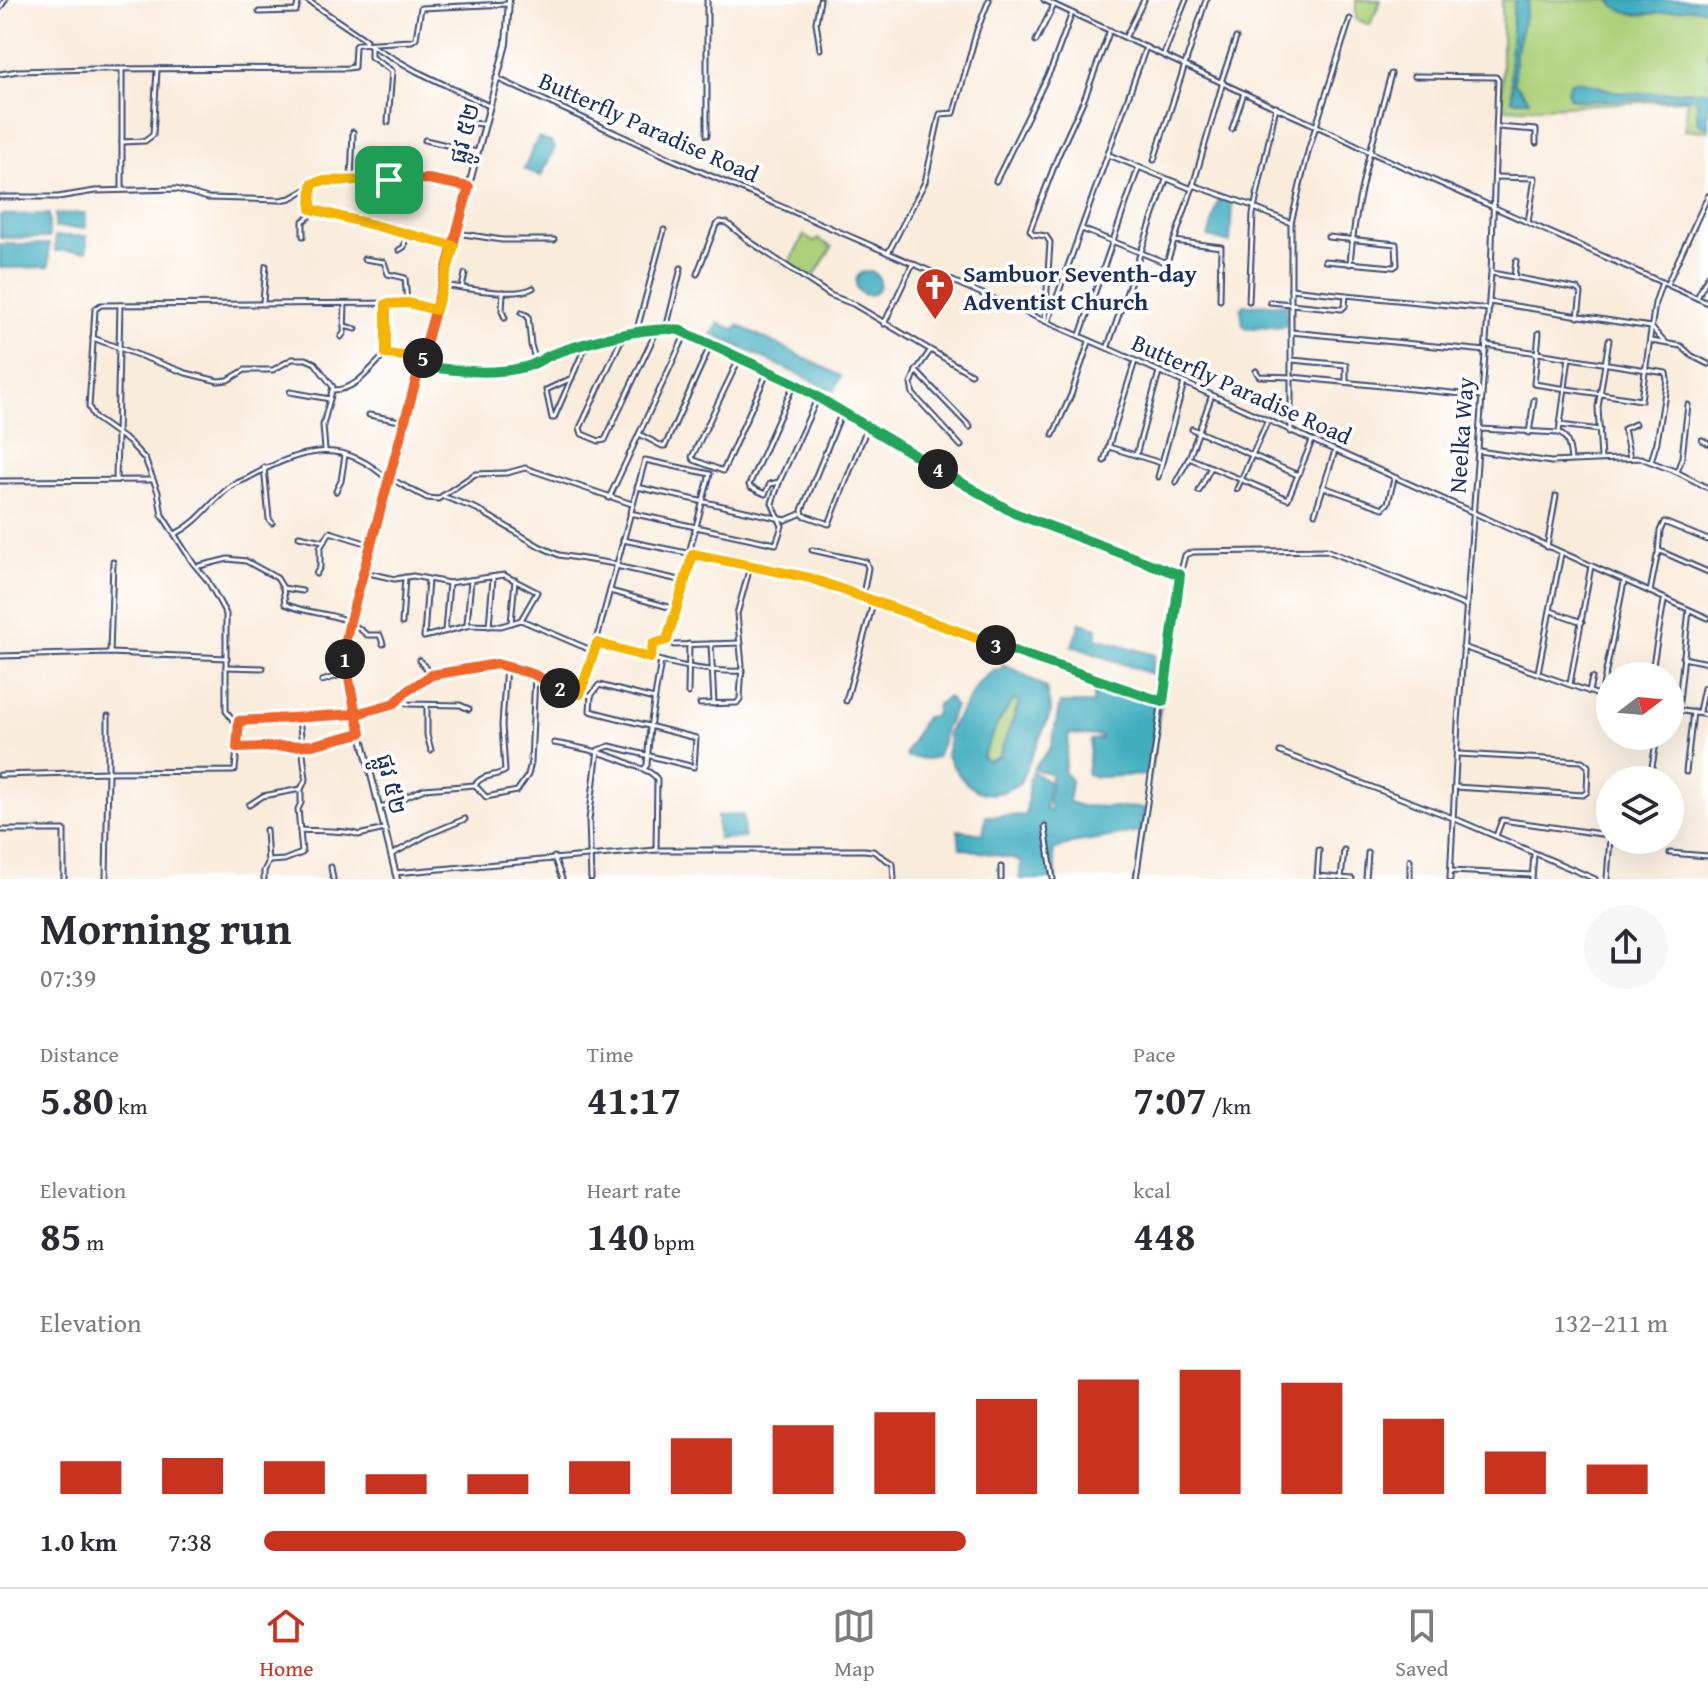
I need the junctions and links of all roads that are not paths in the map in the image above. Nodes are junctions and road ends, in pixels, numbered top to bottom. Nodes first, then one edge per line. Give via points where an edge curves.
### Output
1 (5, 0) edge
2 (299, 0) edge
3 (307, 0) edge
4 (421, 0) edge
5 (447, 0) edge
6 (707, 0) edge
7 (820, 0) edge
8 (989, 0) edge
9 (1044, 0) edge
10 (1144, 0) edge
11 (1186, 0) edge
12 (1206, 0) edge
13 (508, 2) edge
14 (1054, 5) junction
15 (447, 7) junction
16 (0, 8) edge
17 (421, 8) junction
18 (259, 12) dead end
19 (1072, 13) junction
20 (1350, 19) dead end
21 (1110, 30) junction
22 (1126, 36) junction
23 (1236, 38) dead end
24 (1036, 41) dead end
25 (367, 42) junction
26 (371, 47) junction
27 (1146, 47) junction
28 (820, 49) dead end
29 (1164, 54) junction
30 (1185, 66) junction
31 (157, 70) junction
32 (122, 71) junction
33 (0, 74) edge
34 (1391, 74) dead end
35 (1414, 76) dead end
36 (496, 78) junction
37 (1222, 82) junction
38 (1244, 93) junction
39 (489, 106) junction
40 (1276, 107) junction
41 (388, 122) dead end
42 (458, 122) dead end
43 (484, 124) junction
44 (1317, 124) junction
45 (1498, 127) junction
46 (1232, 129) dead end
47 (353, 132) dead end
48 (707, 135) dead end
49 (425, 140) dead end
50 (122, 142) junction
51 (1536, 143) dead end
52 (477, 152) junction
53 (1370, 152) junction
54 (1108, 155) junction
55 (1154, 160) dead end
56 (1138, 169) junction
57 (1496, 177) junction
58 (351, 180) junction
59 (389, 180) junction
60 (1166, 180) junction
61 (996, 181) dead end
62 (312, 184) junction
63 (469, 187) junction
64 (1192, 187) junction
65 (122, 190) junction
66 (1708, 196) edge
67 (0, 197) edge
68 (381, 202) dead end
69 (1254, 207) junction
70 (1495, 207) junction
71 (1702, 209) junction
72 (313, 210) junction
73 (1708, 212) edge
74 (1528, 222) junction
75 (1291, 223) junction
76 (1082, 229) junction
77 (664, 230) dead end
78 (457, 233) junction
79 (406, 234) junction
80 (303, 236) dead end
81 (1328, 237) dead end
82 (1352, 239) junction
83 (554, 240) dead end
84 (1174, 241) junction
85 (1114, 242) junction
86 (454, 246) junction
87 (399, 250) dead end
88 (888, 253) junction
89 (1140, 253) junction
90 (364, 259) dead end
91 (1325, 261) dead end
92 (1516, 261) dead end
93 (913, 263) junction
94 (1350, 264) junction
95 (266, 266) dead end
96 (681, 268) dead end
97 (1491, 273) junction
98 (465, 274) dead end
99 (697, 274) dead end
100 (1708, 276) edge
101 (1514, 277) junction
102 (1665, 283) junction
103 (443, 285) junction
104 (462, 287) junction
105 (533, 288) dead end
106 (1291, 289) junction
107 (503, 292) junction
108 (1346, 295) junction
109 (1697, 298) junction
110 (1220, 300) dead end
111 (1249, 301) dead end
112 (1270, 302) dead end
113 (1489, 302) junction
114 (263, 303) junction
115 (407, 303) junction
116 (1291, 303) junction
117 (1708, 303) edge
118 (345, 304) junction
119 (386, 304) junction
120 (120, 305) junction
121 (1489, 309) junction
122 (436, 310) junction
123 (522, 313) dead end
124 (1578, 317) junction
125 (505, 318) dead end
126 (1047, 322) junction
127 (884, 324) junction
128 (344, 326) junction
129 (1651, 327) junction
130 (356, 329) dead end
131 (666, 329) junction
132 (657, 330) junction
133 (686, 332) junction
134 (1291, 332) junction
135 (636, 333) junction
136 (1539, 333) dead end
137 (623, 336) junction
138 (1080, 336) junction
139 (341, 337) dead end
140 (93, 338) junction
141 (1090, 340) junction
142 (1609, 340) dead end
143 (1650, 340) junction
144 (587, 343) junction
145 (1665, 343) junction
146 (711, 344) junction
147 (1107, 348) junction
148 (1486, 348) junction
149 (119, 349) junction
150 (930, 351) junction
151 (1537, 352) junction
152 (386, 354) junction
153 (423, 356) junction
154 (740, 357) junction
155 (1569, 357) junction
156 (1292, 360) junction
157 (1135, 361) junction
158 (536, 362) junction
159 (1605, 363) junction
160 (1708, 364) edge
161 (421, 366) junction
162 (1646, 369) junction
163 (768, 371) junction
164 (916, 371) junction
165 (1256, 371) dead end
166 (1159, 372) junction
167 (971, 374) dead end
168 (1292, 377) junction
169 (572, 378) junction
170 (1346, 382) junction
171 (794, 383) junction
172 (1184, 383) junction
173 (1564, 388) junction
174 (333, 390) junction
175 (290, 392) dead end
176 (1600, 394) junction
177 (1212, 395) junction
178 (1482, 396) junction
179 (818, 397) junction
180 (330, 399) junction
181 (1534, 400) dead end
182 (1688, 405) dead end
183 (842, 412) junction
184 (369, 415) dead end
185 (405, 422) junction
186 (1267, 422) junction
187 (1635, 424) dead end
188 (1559, 425) junction
189 (970, 427) dead end
190 (867, 428) junction
191 (1192, 429) dead end
192 (1479, 429) junction
193 (1600, 430) junction
194 (1199, 432) junction
195 (1291, 432) junction
196 (1529, 433) junction
197 (1559, 433) junction
198 (639, 434) junction
199 (116, 435) junction
200 (1053, 435) dead end
201 (1702, 440) dead end
202 (1312, 441) junction
203 (1708, 443) edge
204 (961, 446) dead end
205 (1109, 447) junction
206 (325, 450) junction
207 (1478, 450) junction
208 (1335, 451) junction
209 (345, 455) junction
210 (1136, 455) junction
211 (1252, 455) junction
212 (1189, 458) junction
213 (1630, 458) junction
214 (1601, 459) junction
215 (1571, 460) junction
216 (1104, 461) dead end
217 (1651, 461) junction
218 (1161, 463) junction
219 (264, 467) junction
220 (1211, 467) junction
221 (1677, 472) junction
222 (1298, 475) junction
223 (1158, 477) dead end
224 (1395, 478) junction
225 (116, 480) junction
226 (153, 480) junction
227 (390, 480) junction
228 (0, 481) edge
229 (1241, 481) junction
230 (779, 482) junction
231 (1176, 482) dead end
232 (637, 487) junction
233 (1323, 487) junction
234 (1708, 488) edge
235 (1237, 489) dead end
236 (336, 491) dead end
237 (1199, 491) dead end
238 (442, 496) junction
239 (1556, 496) dead end
240 (609, 498) junction
241 (705, 500) junction
242 (632, 504) junction
243 (630, 513) junction
244 (801, 513) junction
245 (1315, 513) dead end
246 (1473, 514) junction
247 (781, 519) junction
248 (272, 523) dead end
249 (697, 527) junction
250 (175, 534) junction
251 (299, 536) dead end
252 (623, 540) junction
253 (1708, 540) edge
254 (323, 541) junction
255 (372, 545) junction
256 (1547, 547) junction
257 (812, 550) dead end
258 (1561, 553) junction
259 (1658, 553) junction
260 (691, 554) junction
261 (113, 562) dead end
262 (616, 565) junction
263 (1591, 566) junction
264 (197, 567) junction
265 (750, 567) junction
266 (364, 572) junction
267 (1708, 572) edge
268 (316, 574) dead end
269 (1180, 575) junction
270 (405, 577) junction
271 (493, 578) junction
272 (428, 579) junction
273 (471, 580) junction
274 (515, 580) junction
275 (684, 581) junction
276 (1625, 582) junction
277 (449, 583) junction
278 (283, 588) junction
279 (302, 591) dead end
280 (609, 591) junction
281 (1650, 592) junction
282 (863, 595) junction
283 (1665, 599) junction
284 (874, 600) junction
285 (1467, 606) junction
286 (676, 609) junction
287 (1690, 610) junction
288 (1550, 611) junction
289 (1708, 618) edge
290 (521, 620) junction
291 (350, 621) junction
292 (1582, 622) junction
293 (402, 623) dead end
294 (511, 623) junction
295 (467, 626) junction
296 (489, 627) junction
297 (445, 632) junction
298 (597, 643) junction
299 (711, 643) junction
300 (741, 643) junction
301 (383, 644) dead end
302 (689, 644) junction
303 (674, 645) dead end
304 (1463, 647) junction
305 (593, 651) junction
306 (110, 653) junction
307 (0, 656) edge
308 (227, 658) junction
309 (650, 658) junction
310 (1683, 658) junction
311 (419, 660) dead end
312 (661, 661) junction
313 (1608, 662) edge
314 (1654, 662) edge
315 (1683, 662) edge
316 (1708, 663) edge
317 (506, 665) junction
318 (226, 667) junction
319 (263, 668) dead end
320 (689, 668) junction
321 (742, 671) junction
322 (714, 672) junction
323 (1538, 672) junction
324 (347, 673) junction
325 (432, 675) junction
326 (535, 675) junction
327 (1592, 678) dead end
328 (322, 681) dead end
329 (1570, 684) junction
330 (1704, 688) dead end
331 (1589, 691) junction
332 (688, 693) dead end
333 (580, 694) junction
334 (1596, 694) edge
335 (591, 696) junction
336 (654, 699) junction
337 (399, 700) junction
338 (846, 701) dead end
339 (1163, 702) junction
340 (700, 704) dead end
341 (714, 704) junction
342 (427, 705) junction
343 (469, 709) dead end
344 (1684, 711) edge
345 (1693, 712) junction
346 (1699, 713) junction
347 (356, 714) junction
348 (1708, 715) edge
349 (108, 716) dead end
350 (299, 719) junction
351 (239, 721) junction
352 (650, 727) junction
353 (361, 733) junction
354 (554, 743) dead end
355 (301, 746) junction
356 (237, 748) junction
357 (431, 750) dead end
358 (598, 750) junction
359 (1280, 752) dead end
360 (1457, 754) junction
361 (648, 757) junction
362 (644, 769) junction
363 (108, 772) junction
364 (1686, 772) dead end
365 (0, 775) edge
366 (475, 785) junction
367 (1455, 787) junction
368 (301, 789) junction
369 (249, 805) dead end
370 (380, 808) junction
371 (1453, 818) junction
372 (465, 819) dead end
373 (1045, 827) dead end
374 (385, 829) junction
375 (0, 830) edge
376 (266, 830) dead end
377 (300, 830) junction
378 (1496, 836) junction
379 (656, 850) junction
380 (1319, 850) dead end
381 (1344, 850) dead end
382 (1368, 853) dead end
383 (1534, 853) junction
384 (590, 854) junction
385 (1683, 854) edge
386 (391, 855) junction
387 (1708, 856) edge
388 (554, 857) junction
389 (1410, 860) dead end
390 (268, 862) junction
391 (331, 867) dead end
392 (1001, 867) dead end
393 (432, 869) junction
394 (1451, 871) junction
395 (396, 876) edge
396 (1532, 877) edge
397 (1317, 878) edge
398 (64, 879) edge
399 (106, 879) edge
400 (264, 879) edge
401 (333, 879) edge
402 (433, 879) edge
403 (562, 879) edge
404 (591, 879) edge
405 (894, 879) edge
406 (1001, 879) edge
407 (1053, 879) edge
408 (1136, 879) edge
409 (1342, 879) edge
410 (1352, 879) edge
411 (1366, 879) edge
412 (1410, 879) edge
413 (1450, 879) edge
414 (1595, 879) edge
415 (1607, 879) edge

1 - 16 street
2 - 18 street via 296,11
3 - 25 street
4 - 17 street
5 - 15 street
6 - 48 street
7 - 28 street
8 - 88 street via 954,113 940,114 925,182
9 - 14 street
10 - 22 street
11 - 29 street
12 - 30 street
13 - 15 street
13 - 36 street, ផ្លូវ ៥២ via 508,33
14 - 19 street
14 - 24 street
15 - 17 street
17 - 25 street via 412,41
19 - 21 street
19 - 61 street via 1052,67
20 - 44 street
21 - 22 street
21 - 126 street via 1030,230 1050,242
22 - 27 street
23 - 37 street
25 - 26 street
25 - 31 street via 355,46 356,63 348,68
26 - 39 street
26 - 41 street via 371,57 392,71
27 - 29 street
27 - 54 street
29 - 30 street
30 - 37 street
30 - 55 street
31 - 32 street
31 - 50 street via 153,135 145,141
32 - 33 street
32 - 50 street
34 - 53 street
35 - 45 street, Neelka Way via 1496,77
36 - 39 street, ផ្លូវ ៥២
36 - 88 street, Butterfly Paradise Road
37 - 38 street
37 - 64 street
38 - 40 street
38 - 46 street
39 - 43 street, ផ្លូវ ៥២
40 - 44 street
40 - 69 street
42 - 43 street
43 - 52 street, ផ្លូវ ៥២
44 - 53 street
44 - 75 street
45 - 51 street via 1536,130
45 - 57 street, Neelka Way
47 - 58 street
49 - 52 street
50 - 65 street
52 - 63 street, ផ្លូវ ៥២
53 - 70 street
53 - 82 street
54 - 56 street
54 - 76 street
56 - 60 street
56 - 85 street
57 - 70 street, Neelka Way
57 - 74 street via 1535,178
58 - 59 street
58 - 62 street
59 - 63 street via 428,179
59 - 68 street via 387,201
60 - 64 street
60 - 89 street
62 - 65 street via 280,200 208,198 176,189
62 - 72 street
63 - 78 street, ផ្លូវ ៥២
64 - 69 street
64 - 84 street
65 - 67 street
66 - 71 street
69 - 75 street
69 - 111 street
70 - 74 street
70 - 97 street, Neelka Way
71 - 73 street
71 - 102 street
72 - 79 street
72 - 80 street via 303,221
74 - 102 street
75 - 106 street
76 - 85 street
76 - 126 street
77 - 135 street
78 - 83 street
78 - 86 street, ផ្លូវ ៥២
79 - 86 street
79 - 87 street
81 - 82 street
82 - 94 street
82 - 94 street via 1397,245 1397,265
84 - 89 street via 1166,261
84 - 110 street via 1221,247
85 - 89 street
85 - 138 street
86 - 103 street, ផ្លូវ ៥២
88 - 93 street, Butterfly Paradise Road
89 - 147 street
90 - 115 street via 384,262 388,274 405,278
91 - 94 street
92 - 101 street
93 - 126 street, Butterfly Paradise Road
93 - 127 street
95 - 114 street
96 - 131 street
97 - 101 street
97 - 113 street, Neelka Way
98 - 104 street
99 - 127 street via 716,225 727,223 830,295
100 - 109 street
101 - 124 street via 1579,290
102 - 109 street
102 - 129 street
103 - 104 street
103 - 122 street, ផ្លូវ ៥២
104 - 107 street
105 - 107 street
106 - 108 street
106 - 116 street
107 - 125 street
108 - 116 street via 1342,309
108 - 121 street
109 - 117 street
112 - 116 street
113 - 121 street, Neelka Way
113 - 124 street
114 - 118 street
114 - 120 street
115 - 119 street
115 - 122 street
116 - 134 street
118 - 119 street
118 - 128 street
119 - 152 street
120 - 140 street via 97,306
120 - 149 street
121 - 148 street, Neelka Way
122 - 153 street, ផ្លូវ ៥២
123 - 158 street via 528,316
124 - 129 street
126 - 138 street, Butterfly Paradise Road
127 - 150 street
128 - 130 street
128 - 139 street
129 - 143 street
129 - 145 street
131 - 132 street
131 - 133 street
132 - 135 street
132 - 137 street via 605,440 599,441 580,428
133 - 146 street
133 - 198 street
134 - 148 street
134 - 156 street
135 - 137 street
136 - 151 street
137 - 144 street
138 - 141 street, Butterfly Paradise Road
140 - 149 street
140 - 199 street via 91,412
141 - 147 street, Butterfly Paradise Road
141 - 200 street
142 - 159 street
143 - 145 street
143 - 162 street
144 - 158 street
144 - 169 street
145 - 160 street via 1681,346
146 - 154 street
146 - 198 street via 665,446
147 - 157 street, Butterfly Paradise Road
148 - 151 street
148 - 178 street, Neelka Way
149 - 174 street via 218,381 245,370 273,370 292,359 306,359 315,363
149 - 199 street
150 - 164 street
150 - 167 street
151 - 155 street
151 - 173 street via 1534,384
152 - 153 street
152 - 174 street via 360,380
153 - 161 street, ផ្លូវ ៥២
154 - 163 street
154 - 163 street via 694,460 723,471
155 - 159 street
155 - 173 street
156 - 168 street
156 - 170 street via 1346,365
157 - 166 street, Butterfly Paradise Road
157 - 205 street
158 - 161 street via 495,371
159 - 162 street
159 - 176 street
161 - 185 street, ផ្លូវ ៥២
162 - 176 street via 1641,400
162 - 217 street via 1667,376
163 - 171 street
164 - 189 street
164 - 204 street via 913,394
165 - 168 street via 1261,378
166 - 172 street, Butterfly Paradise Road
166 - 210 street
168 - 170 street
168 - 195 street
169 - 169 street via 554,418 552,418 546,390
170 - 178 street
171 - 179 street
171 - 230 street via 749,486 765,494 770,484
172 - 177 street, Butterfly Paradise Road
172 - 218 street
173 - 176 street
173 - 188 street
174 - 180 street
175 - 180 street
176 - 193 street
177 - 186 street, Butterfly Paradise Road
177 - 194 street
178 - 192 street, Neelka Way
179 - 183 street
179 - 230 street
180 - 206 street via 323,425
181 - 196 street
182 - 221 street
183 - 190 street
183 - 244 street
184 - 185 street
185 - 227 street, ផ្លូវ ៥២
186 - 195 street, Butterfly Paradise Road
186 - 211 street
187 - 213 street via 1624,429
188 - 193 street
188 - 197 street
190 - 244 street via 829,524
190 - 269 street via 1014,513
191 - 194 street
192 - 196 street
192 - 207 street, Neelka Way
193 - 214 street
194 - 211 street
194 - 212 street
195 - 202 street, Butterfly Paradise Road
196 - 197 street
197 - 215 street
198 - 240 street
199 - 225 street
199 - 226 street via 139,451
201 - 203 street
202 - 208 street, Butterfly Paradise Road
202 - 222 street
205 - 210 street
205 - 216 street
206 - 209 street
206 - 219 street
207 - 215 street via 1551,462
207 - 246 street, Neelka Way
208 - 224 street, Butterfly Paradise Road
208 - 233 street
209 - 227 street via 369,463
209 - 236 street
210 - 218 street
211 - 222 street
211 - 229 street
212 - 220 street
212 - 231 street
213 - 214 street
213 - 217 street
214 - 215 street
217 - 221 street
218 - 223 street
219 - 248 street
219 - 250 street via 231,486 193,526
220 - 229 street
220 - 237 street
221 - 234 street
222 - 229 street via 1288,499
224 - 233 street via 1383,508
224 - 246 street, Butterfly Paradise Road
225 - 226 street
225 - 228 street
226 - 250 street via 162,515
227 - 238 street via 427,498
227 - 255 street, ផ្លូវ ៥២
229 - 235 street
230 - 247 street via 772,503
232 - 241 street
232 - 241 street via 647,460 710,474
232 - 242 street
233 - 245 street
238 - 240 street via 475,474 525,468
238 - 262 street via 477,509 559,555
239 - 256 street
240 - 242 street
241 - 247 street
241 - 249 street
242 - 243 street
243 - 249 street
243 - 252 street
244 - 247 street
246 - 256 street, Butterfly Paradise Road
246 - 285 street, Neelka Way
247 - 249 street via 782,531 773,545
249 - 260 street
250 - 264 street
251 - 254 street
252 - 260 street
252 - 262 street
253 - 259 street via 1664,522
254 - 255 street via 332,532
254 - 268 street
255 - 266 street, ផ្លូវ ៥២
256 - 258 street, Butterfly Paradise Road
257 - 282 street via 866,562
258 - 263 street, Butterfly Paradise Road
258 - 288 street
259 - 267 street
259 - 281 street
260 - 265 street
260 - 275 street
261 - 306 street
262 - 275 street
262 - 280 street
263 - 276 street, Butterfly Paradise Road
263 - 292 street
264 - 278 street via 228,559 246,561 274,576
264 - 308 street via 226,614
265 - 282 street
265 - 300 street via 737,614
266 - 270 street
266 - 291 street, ផ្លូវ ៥២
269 - 285 street via 1190,553 1324,549
269 - 339 street
270 - 272 street
270 - 293 street
271 - 273 street
271 - 274 street
271 - 296 street
272 - 277 street
272 - 297 street via 422,636
273 - 277 street
273 - 295 street
274 - 290 street via 537,592
274 - 294 street
275 - 286 street
276 - 281 street, Butterfly Paradise Road
276 - 313 street
277 - 297 street
278 - 279 street
278 - 291 street via 288,606
280 - 286 street
280 - 298 street
281 - 283 street, Butterfly Paradise Road
282 - 284 street
283 - 287 street, Butterfly Paradise Road
283 - 314 street
284 - 338 street
284 - 339 street
285 - 304 street, Neelka Way
286 - 309 street via 667,640 653,644
287 - 289 street, Butterfly Paradise Road
287 - 310 street
288 - 292 street
288 - 323 street
290 - 294 street
290 - 305 street
291 - 301 street via 367,635 380,635
291 - 324 street, ផ្លូវ ៥២
292 - 329 street
294 - 296 street
295 - 296 street
295 - 297 street
298 - 305 street
298 - 309 street
299 - 300 street
299 - 302 street
299 - 322 street
300 - 321 street
302 - 303 street
302 - 320 street
304 - 323 street
304 - 360 street, Neelka Way
305 - 333 street
306 - 307 street
306 - 308 street
308 - 318 street
309 - 312 street
310 - 315 street
310 - 316 street
311 - 325 street
312 - 320 street
312 - 336 street
317 - 325 street
317 - 326 street
317 - 366 street via 505,771
318 - 319 street
318 - 351 street via 226,714
320 - 322 street
320 - 332 street
321 - 322 street
321 - 341 street via 739,701
322 - 341 street
323 - 329 street
324 - 328 street
324 - 347 street, ផ្លូវ ៥២
325 - 337 street
326 - 333 street
326 - 366 street via 531,762 524,783 517,791 486,797
327 - 331 street
329 - 331 street
330 - 346 street
331 - 334 street
333 - 335 street
335 - 336 street via 599,685
335 - 352 street via 591,712
336 - 352 street
337 - 342 street
337 - 347 street
339 - 408 street
340 - 341 street
342 - 343 street
342 - 357 street
344 - 345 street
345 - 346 street
345 - 364 street
346 - 348 street
347 - 350 street
347 - 353 street, ផ្លូវ ៥២
349 - 363 street
350 - 351 street
350 - 355 street
351 - 356 street
352 - 361 street
352 - 361 street via 696,738 694,767
353 - 355 street
353 - 370 street, ផ្លូវ ៥២
354 - 358 street
355 - 356 street
355 - 368 street via 306,780
356 - 363 street via 233,771
358 - 361 street via 610,746
358 - 362 street
358 - 384 street
359 - 371 street
360 - 367 street, Neelka Way
360 - 367 street via 1582,761 1588,766 1587,792
361 - 362 street
362 - 379 street via 657,779
363 - 365 street
363 - 399 street
366 - 370 street via 424,789
367 - 371 street, Neelka Way
368 - 369 street via 263,796
368 - 377 street
370 - 374 street, ផ្លូវ ៥២
371 - 378 street
371 - 394 street, Neelka Way
372 - 386 street
373 - 407 street
374 - 377 street via 358,835
374 - 386 street, ផ្លូវ ៥២
375 - 398 street via 64,830
376 - 390 street
377 - 390 street via 300,855
378 - 383 street
378 - 415 street via 1502,820 1608,835
379 - 384 street
379 - 405 street via 873,851 893,864
380 - 397 street
381 - 409 street
382 - 411 street
383 - 396 street
383 - 414 street
384 - 388 street
384 - 404 street
385 - 387 street
386 - 395 street, ផ្លូវ ៥២
388 - 393 street
388 - 403 street
389 - 412 street
390 - 400 street
391 - 401 street
392 - 406 street
393 - 395 street
393 - 402 street
394 - 396 street
394 - 413 street, Neelka Way
397 - 409 street
409 - 410 street

